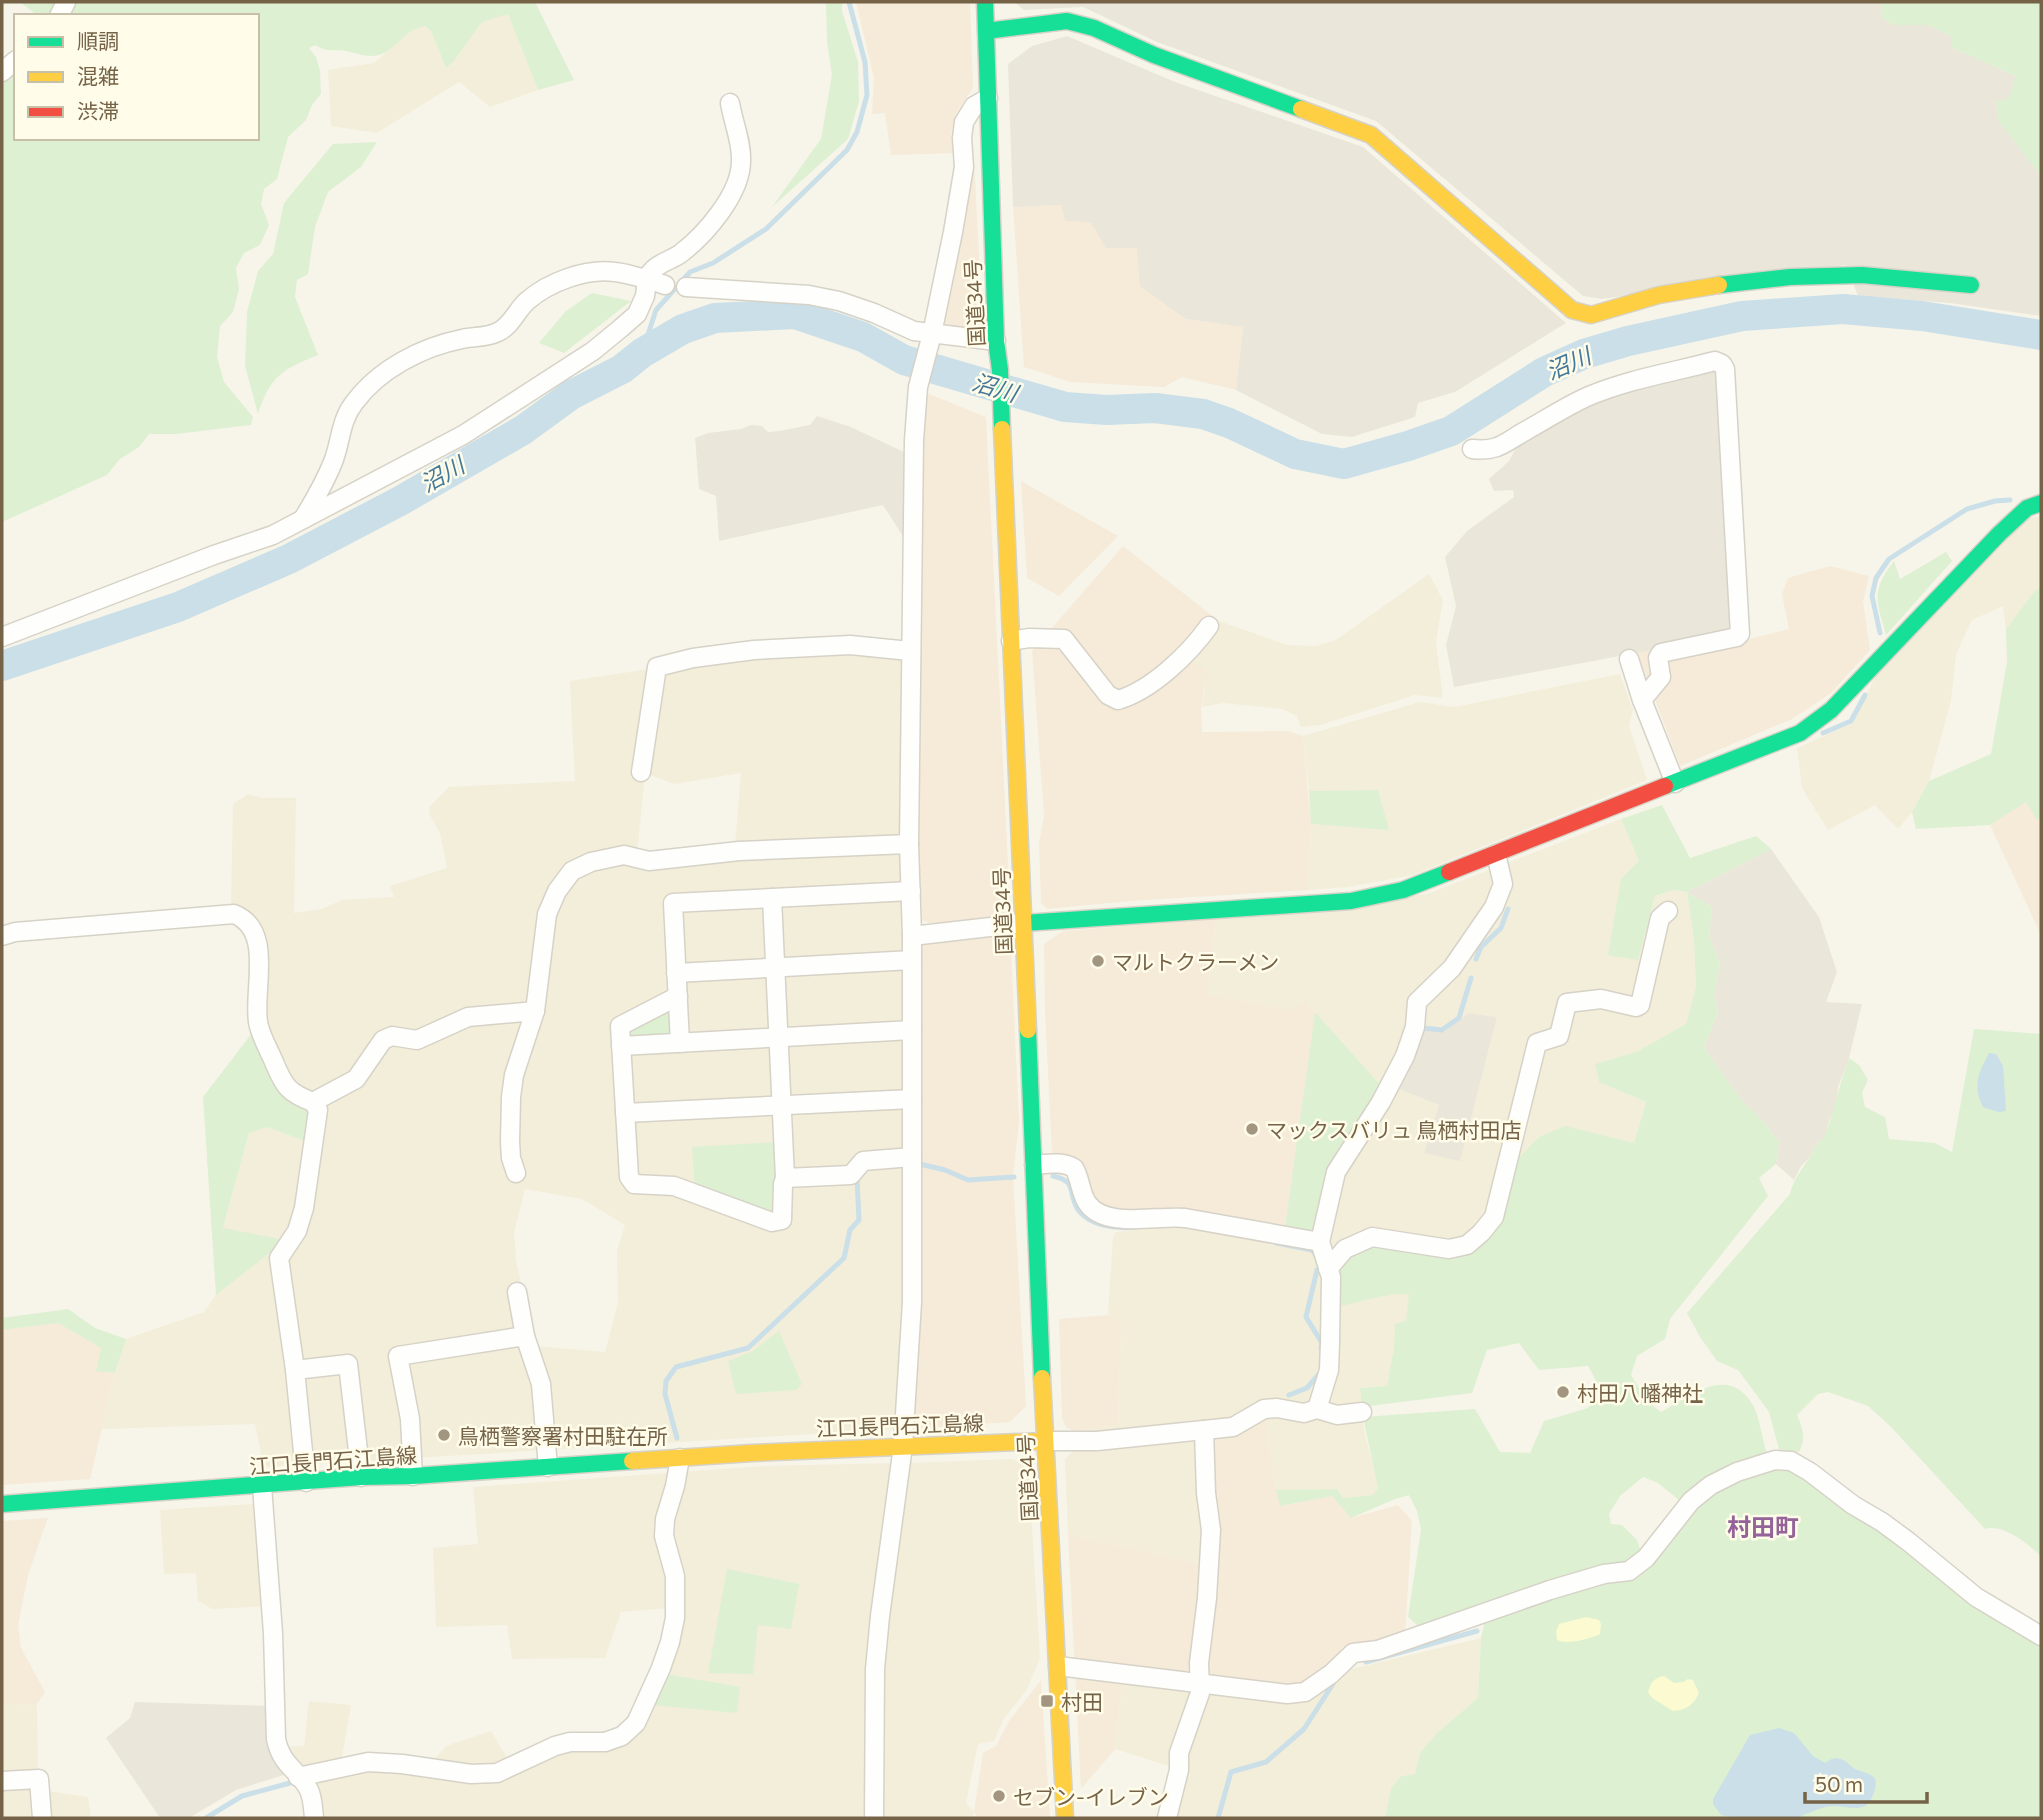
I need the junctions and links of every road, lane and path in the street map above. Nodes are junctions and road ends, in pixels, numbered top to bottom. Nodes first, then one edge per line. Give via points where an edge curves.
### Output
1 (985, 2) edge
2 (986, 31) junction
3 (988, 98) junction
4 (730, 103) dead end
5 (647, 279) junction
6 (664, 285) dead end
7 (1971, 285) dead end
8 (686, 287) dead end
9 (932, 334) junction
10 (996, 341) junction
11 (1472, 449) dead end
12 (2041, 503) edge
13 (303, 519) junction
14 (1209, 626) dead end
15 (2, 637) edge
16 (1012, 641) junction
17 (910, 651) junction
18 (1629, 659) dead end
19 (1642, 700) junction
20 (642, 772) dead end
21 (1675, 783) junction
22 (909, 844) junction
23 (1496, 854) junction
24 (911, 891) junction
25 (772, 898) junction
26 (1668, 911) dead end
27 (1024, 923) junction
28 (2, 936) edge
29 (912, 936) junction
30 (912, 960) junction
31 (775, 967) junction
32 (676, 973) junction
33 (678, 996) junction
34 (535, 1011) junction
35 (912, 1030) junction
36 (779, 1037) junction
37 (680, 1043) junction
38 (621, 1046) junction
39 (912, 1099) junction
40 (313, 1102) junction
41 (782, 1105) junction
42 (625, 1113) junction
43 (912, 1157) junction
44 (1034, 1165) junction
45 (516, 1173) dead end
46 (785, 1178) junction
47 (1320, 1241) junction
48 (1328, 1269) junction
49 (516, 1292) dead end
50 (525, 1336) junction
51 (295, 1370) junction
52 (1317, 1409) junction
53 (1362, 1412) dead end
54 (1204, 1430) junction
55 (1045, 1441) junction
56 (903, 1446) junction
57 (680, 1458) junction
58 (548, 1467) junction
59 (414, 1476) junction
60 (361, 1477) junction
61 (306, 1482) junction
62 (261, 1486) junction
63 (2, 1504) edge
64 (2041, 1636) edge
65 (1058, 1666) junction
66 (1200, 1684) junction
67 (298, 1777) junction
68 (2, 1781) edge
69 (42, 1818) edge
70 (314, 1818) edge
71 (874, 1818) edge
72 (1065, 1818) edge
73 (1167, 1818) edge

1 - 2 main road, 国道34号
2 - 3 main road, 国道34号
2 - 7 main road via 1067,20 1371,135 1572,310 1591,315 1659,295 1790,277 1862,275
3 - 9 street via 974,106 964,122 964,167
3 - 10 main road, 国道34号
4 - 5 street via 741,162 737,182 698,240 649,272
5 - 6 street
5 - 13 street via 636,314 593,351 463,435
5 - 13 street via 614,271 551,284 524,303 501,331 429,346 386,373 363,392 344,418 334,461
8 - 9 street via 808,295 839,301
9 - 10 street
9 - 17 street via 918,387 914,440
10 - 16 main road, 国道34号
11 - 19 street via 1502,447 1588,397 1613,388 1715,361 1722,364 1740,634 1661,653 1661,677
12 - 21 main road via 2027,508 1999,534 1831,710 1800,733
13 - 15 street via 273,535
14 - 16 street via 1191,651 1133,696 1118,700 1108,695 1064,639
16 - 27 main road, 国道34号
17 - 20 street via 850,645 754,650 657,667
17 - 22 street
18 - 19 street
19 - 21 street
21 - 23 main road
22 - 24 street
22 - 34 street via 738,850 649,861 624,855 591,862 572,871 547,914
23 - 27 main road via 1403,890 1351,901
23 - 47 street via 1503,884 1494,907 1452,968 1418,1002 1405,1056 1336,1172
24 - 25 street
24 - 29 street
25 - 31 street
25 - 32 street via 673,903
26 - 48 street via 1660,918 1640,1005 1601,999 1567,1003 1559,1036 1536,1043 1494,1217 1481,1233 1467,1245 1449,1249 1372,1237 1345,1249
27 - 29 street
27 - 44 main road, 国道34号
28 - 40 street via 234,914 245,918 257,937 258,1024 284,1086
29 - 30 street
30 - 31 street
30 - 35 street
31 - 32 street
31 - 36 street
32 - 33 street
33 - 37 street
33 - 38 street via 620,1027
34 - 40 street via 468,1017 418,1040 392,1036 383,1041 356,1079
34 - 45 street via 511,1097 511,1158
35 - 36 street
35 - 39 street
36 - 37 street
36 - 41 street
37 - 38 street
38 - 42 street
39 - 41 street
39 - 43 street
40 - 51 street via 318,1110 304,1208 297,1231 279,1258
41 - 42 street
41 - 46 street
42 - 46 street via 629,1177 634,1184 674,1186 772,1222 782,1220
43 - 46 street via 863,1161 851,1175
43 - 56 street via 912,1302
44 - 47 street via 1068,1164 1095,1212 1125,1220 1175,1217
44 - 55 main road, 国道34号
47 - 48 street
48 - 52 street via 1329,1370
49 - 50 street
50 - 58 street via 541,1384
50 - 59 street via 398,1356 410,1419
51 - 60 street via 348,1364
51 - 61 street
52 - 53 street via 1337,1416
52 - 54 street via 1304,1413 1264,1409 1233,1427
54 - 55 street via 1097,1441
54 - 66 street via 1211,1530
55 - 56 main road, 江口長門石江島線
55 - 65 main road, 国道34号
56 - 57 main road, 江口長門石江島線
56 - 71 street via 875,1670
57 - 58 main road, 江口長門石江島線
57 - 67 street via 664,1536 675,1576 670,1642 636,1723 622,1736 555,1746 497,1773 368,1762
58 - 59 main road, 江口長門石江島線
59 - 60 main road, 江口長門石江島線
60 - 61 main road, 江口長門石江島線
61 - 62 main road, 江口長門石江島線
62 - 63 main road, 江口長門石江島線
62 - 67 street via 276,1739 279,1752
64 - 66 street via 1976,1597 1909,1542 1810,1472 1791,1461 1774,1460 1711,1485 1629,1571 1550,1590 1378,1650 1353,1653 1305,1692
65 - 66 street
65 - 72 main road, 国道34号
66 - 73 street
67 - 70 street via 309,1789
68 - 69 street via 39,1779

